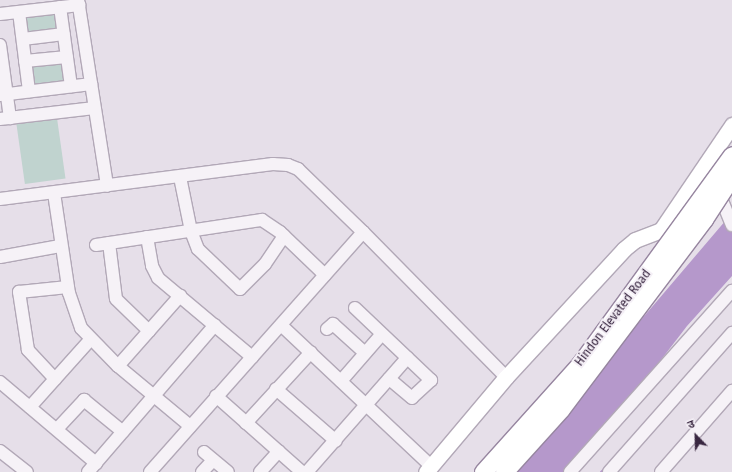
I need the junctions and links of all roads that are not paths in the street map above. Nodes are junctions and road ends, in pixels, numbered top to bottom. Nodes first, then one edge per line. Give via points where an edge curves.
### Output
1 (79, 2) edge
2 (60, 7) junction
3 (19, 12) junction
4 (0, 14) edge
5 (64, 34) junction
6 (23, 39) junction
7 (0, 45) edge
8 (67, 57) junction
9 (26, 62) junction
10 (91, 84) junction
11 (71, 86) junction
12 (29, 91) junction
13 (3, 94) edge
14 (94, 108) junction
15 (5, 118) edge
16 (732, 126) edge
17 (732, 155) edge
18 (732, 176) edge
19 (180, 177) junction
20 (107, 186) junction
21 (54, 193) junction
22 (0, 199) edge
23 (727, 201) edge
24 (732, 225) edge
25 (660, 230) junction
26 (190, 231) junction
27 (363, 232) junction
28 (284, 236) junction
29 (147, 237) junction
30 (109, 243) junction
31 (96, 245) dead end
32 (60, 246) junction
33 (0, 257) edge
34 (325, 275) junction
35 (68, 287) junction
36 (732, 291) edge
37 (180, 296) junction
38 (355, 308) dead end
39 (281, 324) junction
40 (216, 325) junction
41 (327, 329) dead end
42 (149, 331) junction
43 (732, 334) edge
44 (381, 335) junction
45 (90, 340) junction
46 (311, 352) junction
47 (365, 353) junction
48 (252, 357) junction
49 (407, 358) junction
50 (118, 366) junction
51 (506, 377) junction
52 (55, 379) junction
53 (389, 379) junction
54 (341, 381) junction
55 (0, 382) edge
56 (276, 389) junction
57 (732, 391) edge
58 (153, 396) junction
59 (216, 396) junction
60 (367, 406) junction
61 (30, 407) junction
62 (246, 423) junction
63 (190, 426) junction
64 (57, 429) junction
65 (123, 432) junction
66 (336, 441) junction
67 (0, 451) edge
68 (279, 451) junction
69 (92, 468) edge
70 (429, 469) edge
71 (22, 470) edge
72 (150, 472) edge
73 (202, 472) edge
74 (228, 472) edge
75 (260, 472) edge
76 (302, 472) edge
77 (307, 472) edge
78 (483, 472) edge
79 (504, 472) edge
80 (570, 472) edge
81 (609, 472) edge
82 (661, 472) edge

1 - 2 street
1 - 10 street
2 - 3 street
2 - 5 street
3 - 4 street
3 - 6 street
5 - 6 street
5 - 8 street
6 - 9 street
7 - 13 street
8 - 9 street
8 - 11 street
9 - 12 street
10 - 11 street
10 - 14 street
11 - 12 street
12 - 13 street
13 - 15 street
14 - 15 street
14 - 20 street
16 - 25 main road
17 - 78 highway, Hindon Elevated Road, bridge via 580,364
18 - 79 highway, Hindon Elevated Road, bridge via 704,219 561,409
19 - 20 street
19 - 26 street
19 - 27 street via 273,164 288,165 298,169
20 - 21 street
21 - 22 street
21 - 32 street
23 - 24 street
23 - 25 main road via 697,237 674,235
25 - 51 main road via 635,240 624,249
26 - 28 street via 262,220
26 - 28 street via 198,249 240,289 265,264
26 - 29 street
27 - 34 street
27 - 51 street
28 - 34 street
29 - 30 street
29 - 37 street via 156,274
30 - 31 street
30 - 42 street via 116,299
32 - 33 street
32 - 35 street
34 - 39 street
35 - 45 street via 77,321
35 - 52 street via 19,292 28,350
36 - 80 street
37 - 40 street
37 - 42 street
38 - 44 street
39 - 46 street
39 - 48 street
40 - 48 street
40 - 58 street
41 - 47 street via 333,324
42 - 50 street
43 - 81 street
44 - 47 street
44 - 49 street
45 - 50 street
45 - 52 street
46 - 54 street
46 - 56 street
47 - 54 street
48 - 59 street
49 - 53 street
49 - 53 street via 429,377 430,382 412,398
50 - 58 street
51 - 70 main road
52 - 61 street
53 - 60 street
54 - 60 street
55 - 61 street
56 - 62 street
56 - 66 street
57 - 82 street
58 - 63 street
58 - 65 street
59 - 62 street
59 - 63 street
60 - 66 street
60 - 70 street
61 - 64 street
62 - 68 street
63 - 72 street
64 - 65 street via 84,400
64 - 69 street
65 - 69 street
66 - 77 street
67 - 71 street
68 - 75 street
68 - 76 street
73 - 74 street via 209,456

